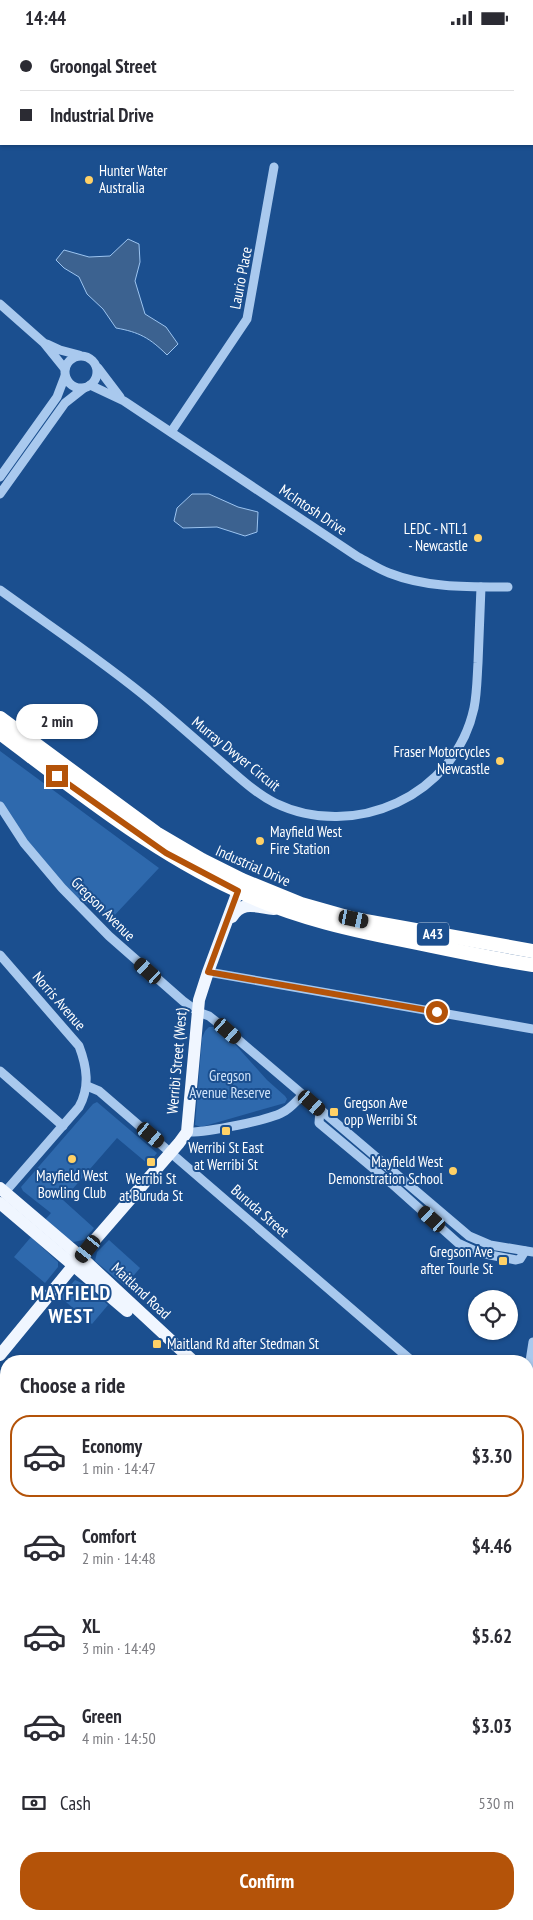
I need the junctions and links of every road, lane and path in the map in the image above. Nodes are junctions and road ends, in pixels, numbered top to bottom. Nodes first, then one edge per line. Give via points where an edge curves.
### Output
1 (274, 167) dead end
2 (0, 304) edge
3 (44, 343) junction
4 (79, 355) junction
5 (98, 368) junction
6 (65, 372) junction
7 (87, 387) junction
8 (124, 401) junction
9 (171, 432) junction
10 (0, 477) edge
11 (0, 494) edge
12 (481, 587) junction
13 (508, 587) dead end
14 (0, 590) edge
15 (0, 718) edge
16 (0, 733) edge
17 (0, 806) edge
18 (240, 886) junction
19 (284, 910) junction
20 (223, 933) junction
21 (533, 951) edge
22 (0, 955) edge
23 (533, 965) edge
24 (208, 972) junction
25 (198, 1012) junction
26 (533, 1029) edge
27 (0, 1071) edge
28 (87, 1086) junction
29 (303, 1095) junction
30 (62, 1126) junction
31 (186, 1132) junction
32 (171, 1152) junction
33 (2, 1194) edge
34 (529, 1252) edge
35 (77, 1261) junction
36 (533, 1342) edge
37 (0, 1354) edge
38 (184, 1355) edge
39 (405, 1355) edge
40 (532, 1355) edge

1 - 9 street, Laurio Place via 247,319
2 - 3 street
3 - 4 street
3 - 6 street
4 - 5 street via 90,358
4 - 6 street via 68,362
5 - 7 street via 95,381
5 - 8 street, McIntosh Drive
6 - 7 street via 72,385
6 - 10 street via 57,397
7 - 8 street, McIntosh Drive
7 - 11 street via 65,403
8 - 9 street, McIntosh Drive
9 - 12 street, McIntosh Drive via 358,557 389,573 451,587
12 - 13 street, McIntosh Drive
12 - 14 street, Murray Dwyer Circuit via 474,708 452,758 417,793 393,806 363,815 337,818 317,817 293,810 255,791 108,667
15 - 18 highway, Industrial Drive / A43 via 156,833
16 - 18 highway, Industrial Drive / A43 via 146,840 193,868
17 - 25 street, Gregson Avenue via 24,843 62,888 109,936
18 - 19 highway, Industrial Drive / A43
18 - 20 main road, Werribi Street (West)
18 - 21 highway, Industrial Drive / A43 via 354,919
19 - 20 main road via 241,906
19 - 23 highway, Industrial Drive / A43 via 368,934
20 - 24 main road, Werribi Street (West)
22 - 28 street, Norris Avenue via 79,1046 85,1061
24 - 25 main road, Werribi Street (West)
24 - 26 street
25 - 29 street, Gregson Avenue via 209,1016 228,1031
25 - 31 main road, Werribi Street (West)
27 - 30 street
28 - 30 street, Norris Avenue via 80,1107
28 - 32 street, Buruda Street via 99,1091
29 - 31 street via 284,1112 270,1117 202,1132
29 - 34 street, Gregson Avenue via 320,1110 319,1123 458,1243 480,1253 516,1260
30 - 33 street, Norris Avenue
31 - 32 main road
32 - 35 main road
32 - 39 street, Buruda Street
33 - 35 main road, Maitland Road
35 - 37 main road
35 - 38 main road, Maitland Road via 153,1333
36 - 40 street

